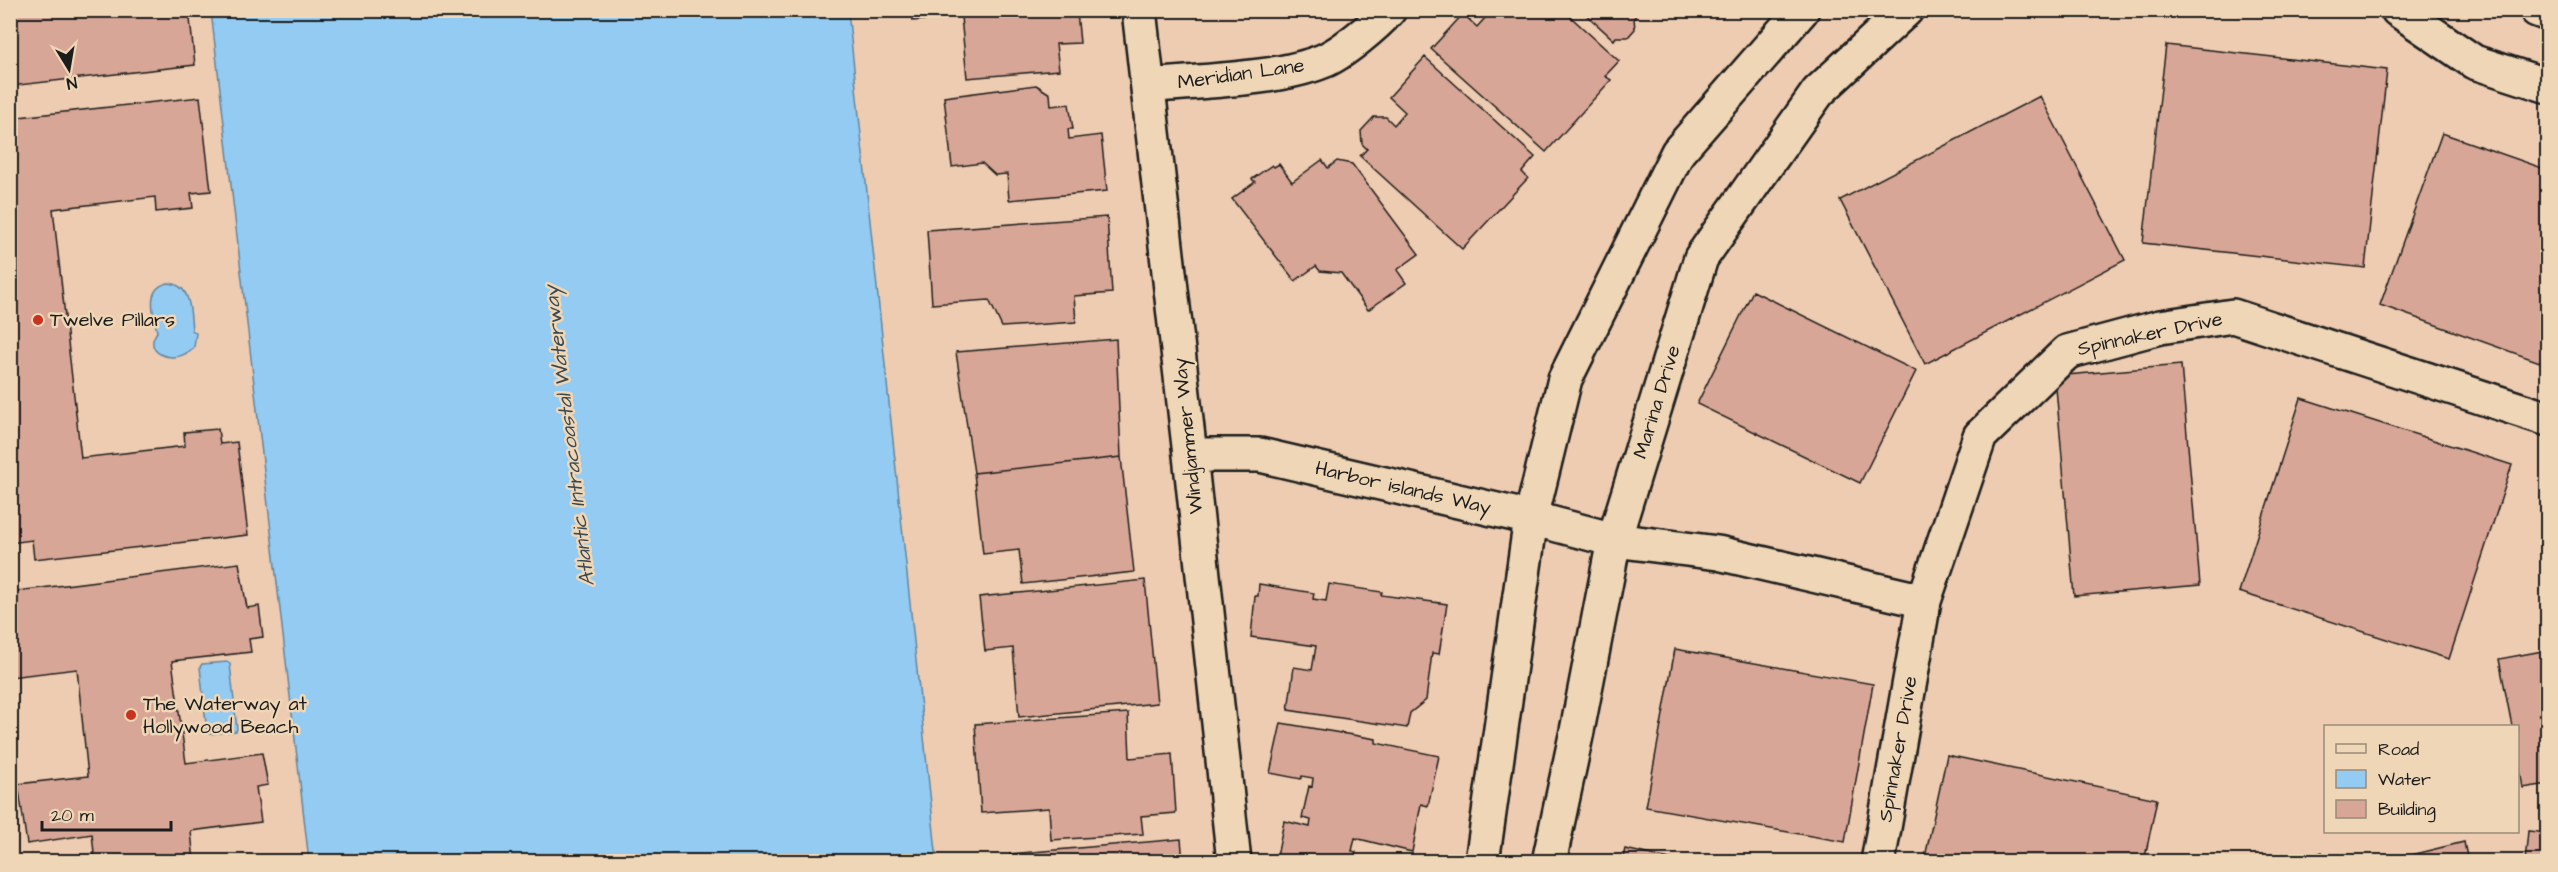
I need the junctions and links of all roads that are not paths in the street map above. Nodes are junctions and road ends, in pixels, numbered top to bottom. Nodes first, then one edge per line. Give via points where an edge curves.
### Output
1 (1139, 10) edge
2 (1389, 10) edge
3 (1802, 10) edge
4 (1906, 10) edge
5 (2398, 10) edge
6 (2537, 10) edge
7 (2547, 14) edge
8 (1148, 86) junction
9 (2547, 87) edge
10 (2547, 419) edge
11 (1191, 455) junction
12 (1531, 518) junction
13 (1614, 540) junction
14 (1924, 601) junction
15 (1234, 861) edge
16 (1482, 861) edge
17 (1548, 861) edge
18 (1878, 861) edge

1 - 8 street, Windjammer Way
2 - 8 street, Meridian Lane via 1378,23 1324,61 1278,73
3 - 12 street via 1678,152 1565,379
4 - 13 street, Marina Drive via 1818,92 1701,258
5 - 9 street via 2474,62
6 - 7 street
8 - 11 street, Windjammer Way
10 - 14 street, Spinnaker Drive via 2233,316 2160,327 2067,352 1980,435
11 - 12 street, Harbor islands Way via 1260,455
11 - 15 street, Windjammer Way
12 - 13 street, Harbor islands Way
12 - 16 street
13 - 14 street via 1718,553
13 - 17 street, Marina Drive
14 - 18 street, Spinnaker Drive

